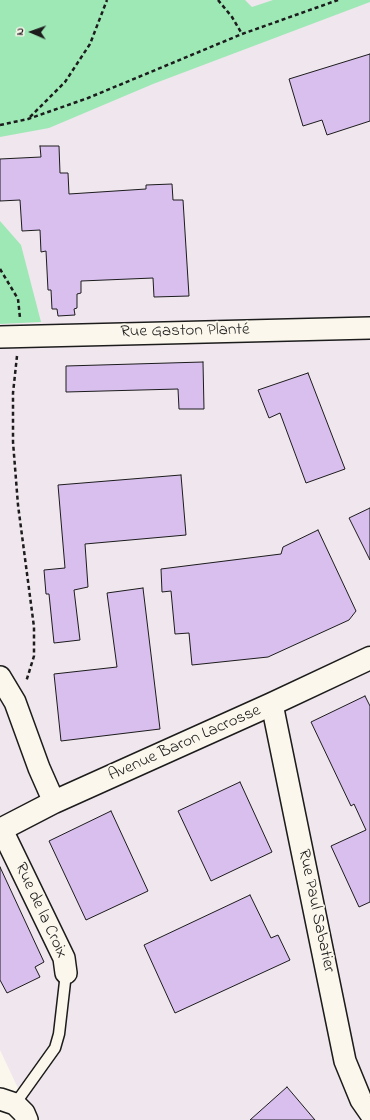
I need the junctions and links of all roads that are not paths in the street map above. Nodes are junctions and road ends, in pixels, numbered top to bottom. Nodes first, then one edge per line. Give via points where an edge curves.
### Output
1 (370, 328) edge
2 (0, 337) edge
3 (370, 658) edge
4 (0, 677) edge
5 (272, 704) junction
6 (54, 802) junction
7 (1, 830) edge
8 (66, 972) joint
9 (14, 1108) edge
10 (370, 1113) edge

1 - 2 street, Rue Gaston Planté
3 - 5 street, Avenue Baron Lacrosse
4 - 6 street via 15,702
5 - 6 street, Avenue Baron Lacrosse
5 - 10 street, Rue Paul Sabatier via 346,1061 361,1100
6 - 7 street, Avenue Baron Lacrosse
7 - 8 street, Rue de la Croix via 64,958
8 - 9 lane, Rue de la Croix via 55,1048

